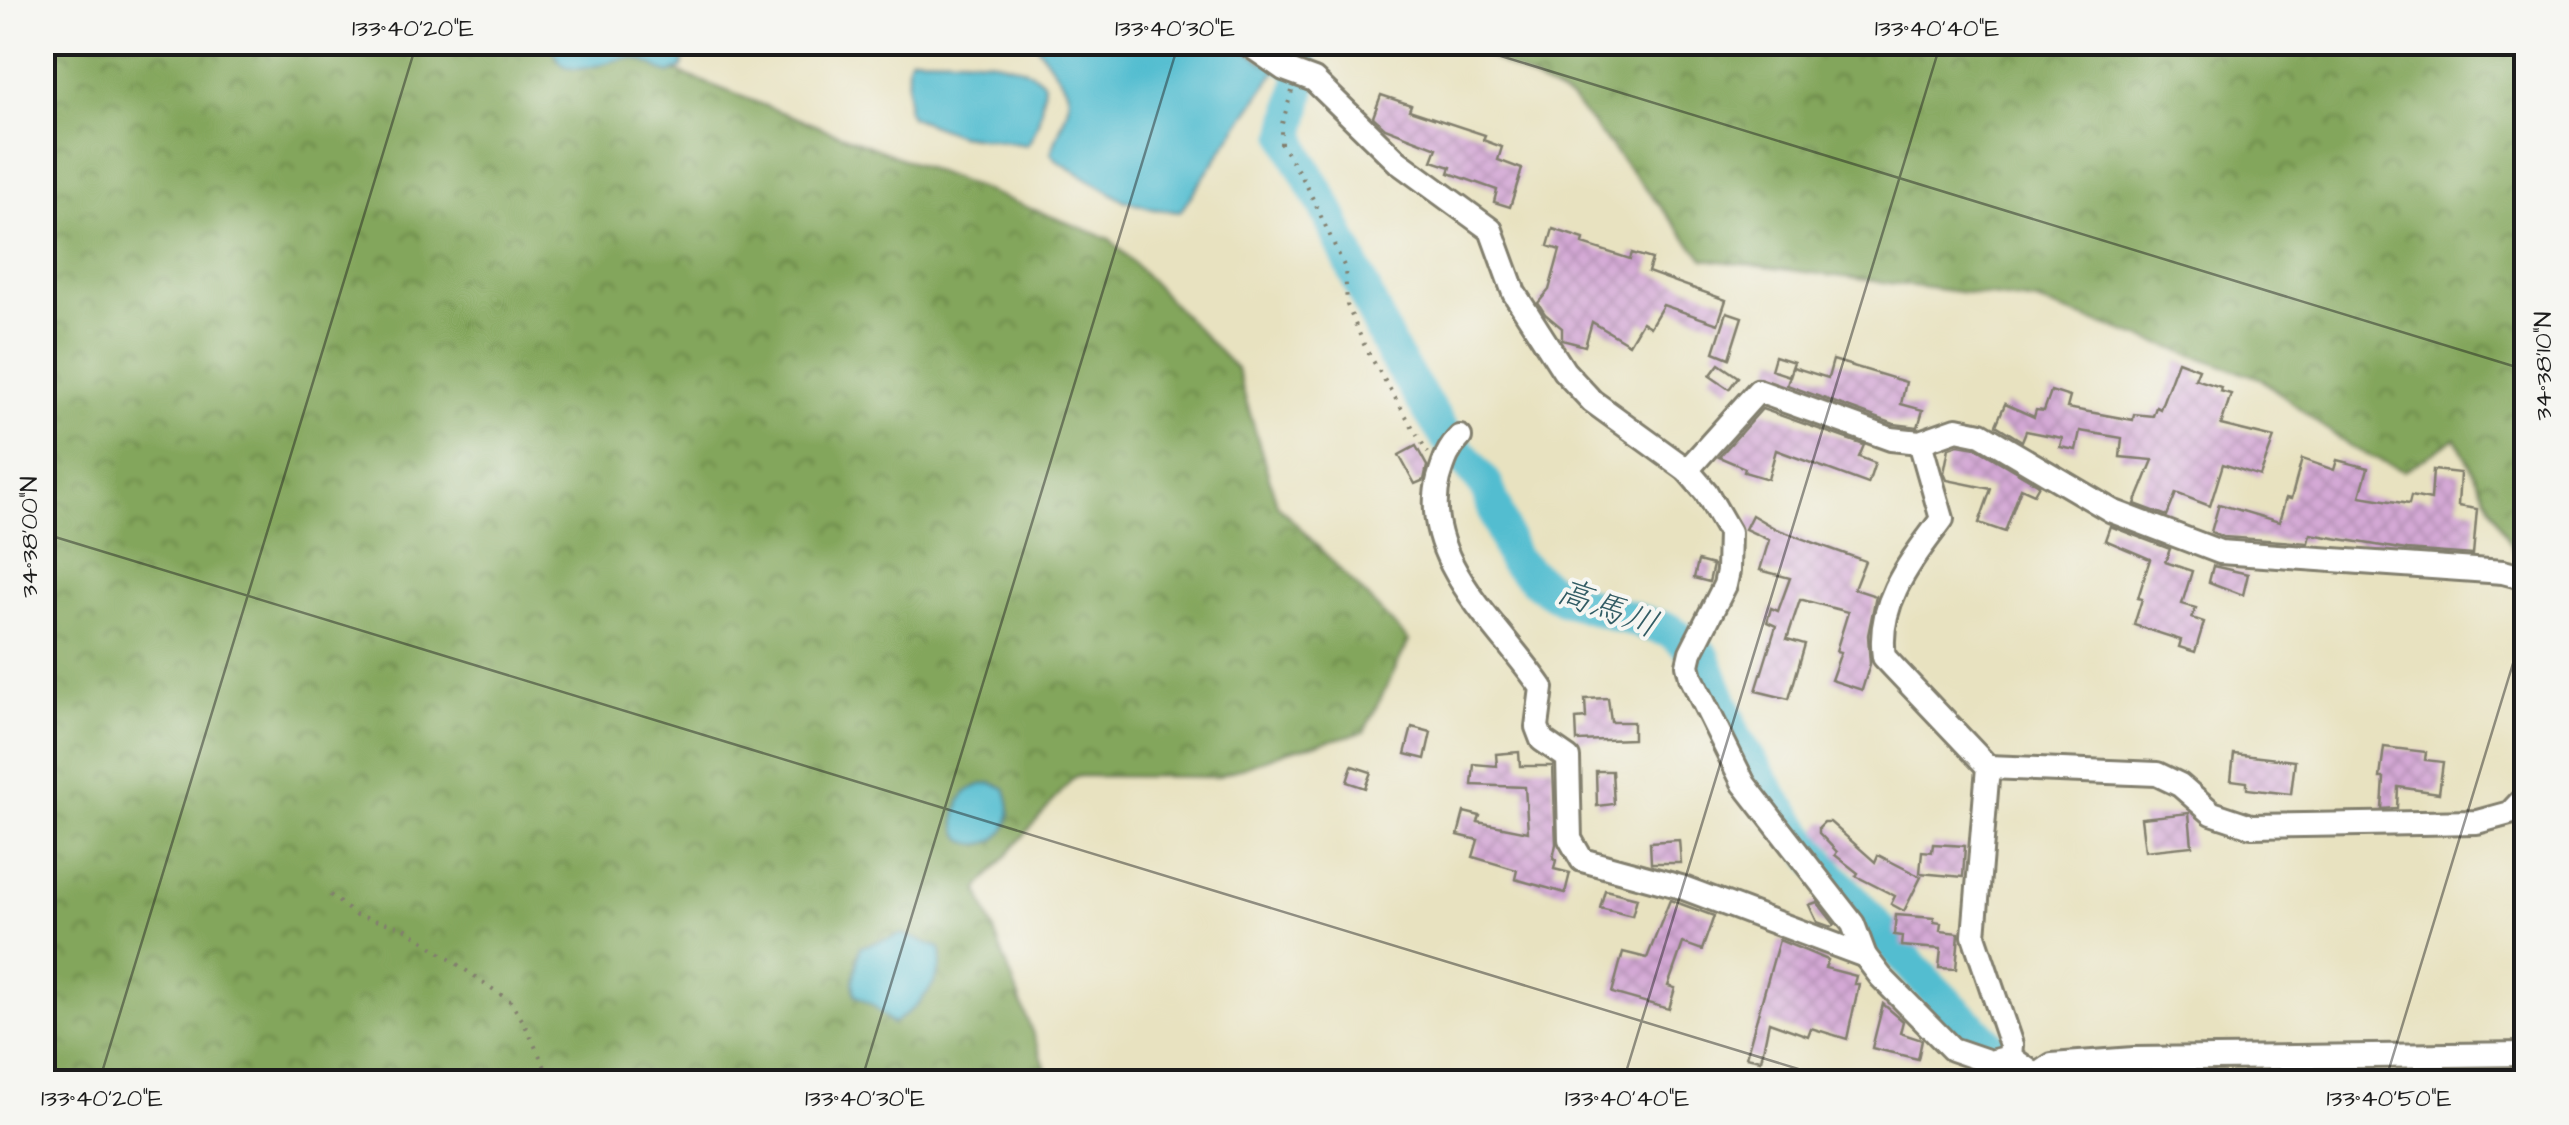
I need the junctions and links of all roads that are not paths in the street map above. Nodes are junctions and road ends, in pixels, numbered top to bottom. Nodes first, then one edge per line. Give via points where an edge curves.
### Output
1 (1244, 42) edge
2 (1460, 437) dead end
3 (1920, 442) junction
4 (1686, 470) junction
5 (2526, 565) edge
6 (2503, 572) junction
7 (2526, 578) edge
8 (1988, 767) junction
9 (2526, 796) edge
10 (1865, 956) junction
11 (2526, 1054) edge
12 (2010, 1057) junction
13 (2041, 1079) edge

1 - 4 street via 1314,80 1398,162 1491,230 1514,293 1564,371 1592,401
2 - 10 street via 1439,478 1436,526 1465,587 1542,688 1538,727 1542,740 1568,758 1570,839 1582,860 1681,887
3 - 4 street via 1892,439 1758,391
3 - 6 street via 1957,429 1981,434 2112,511 2220,552
3 - 8 street via 1942,518 1897,582 1881,635 1884,656
4 - 10 street via 1729,532 1725,585 1691,652 1691,677 1744,784 1853,924
5 - 6 street
6 - 7 street
8 - 9 street via 2157,774 2212,813 2250,826 2477,822 2510,814
8 - 12 street via 1974,936
10 - 12 street via 1952,1050 1990,1062
11 - 13 street via 2134,1059 2052,1065
12 - 13 street

